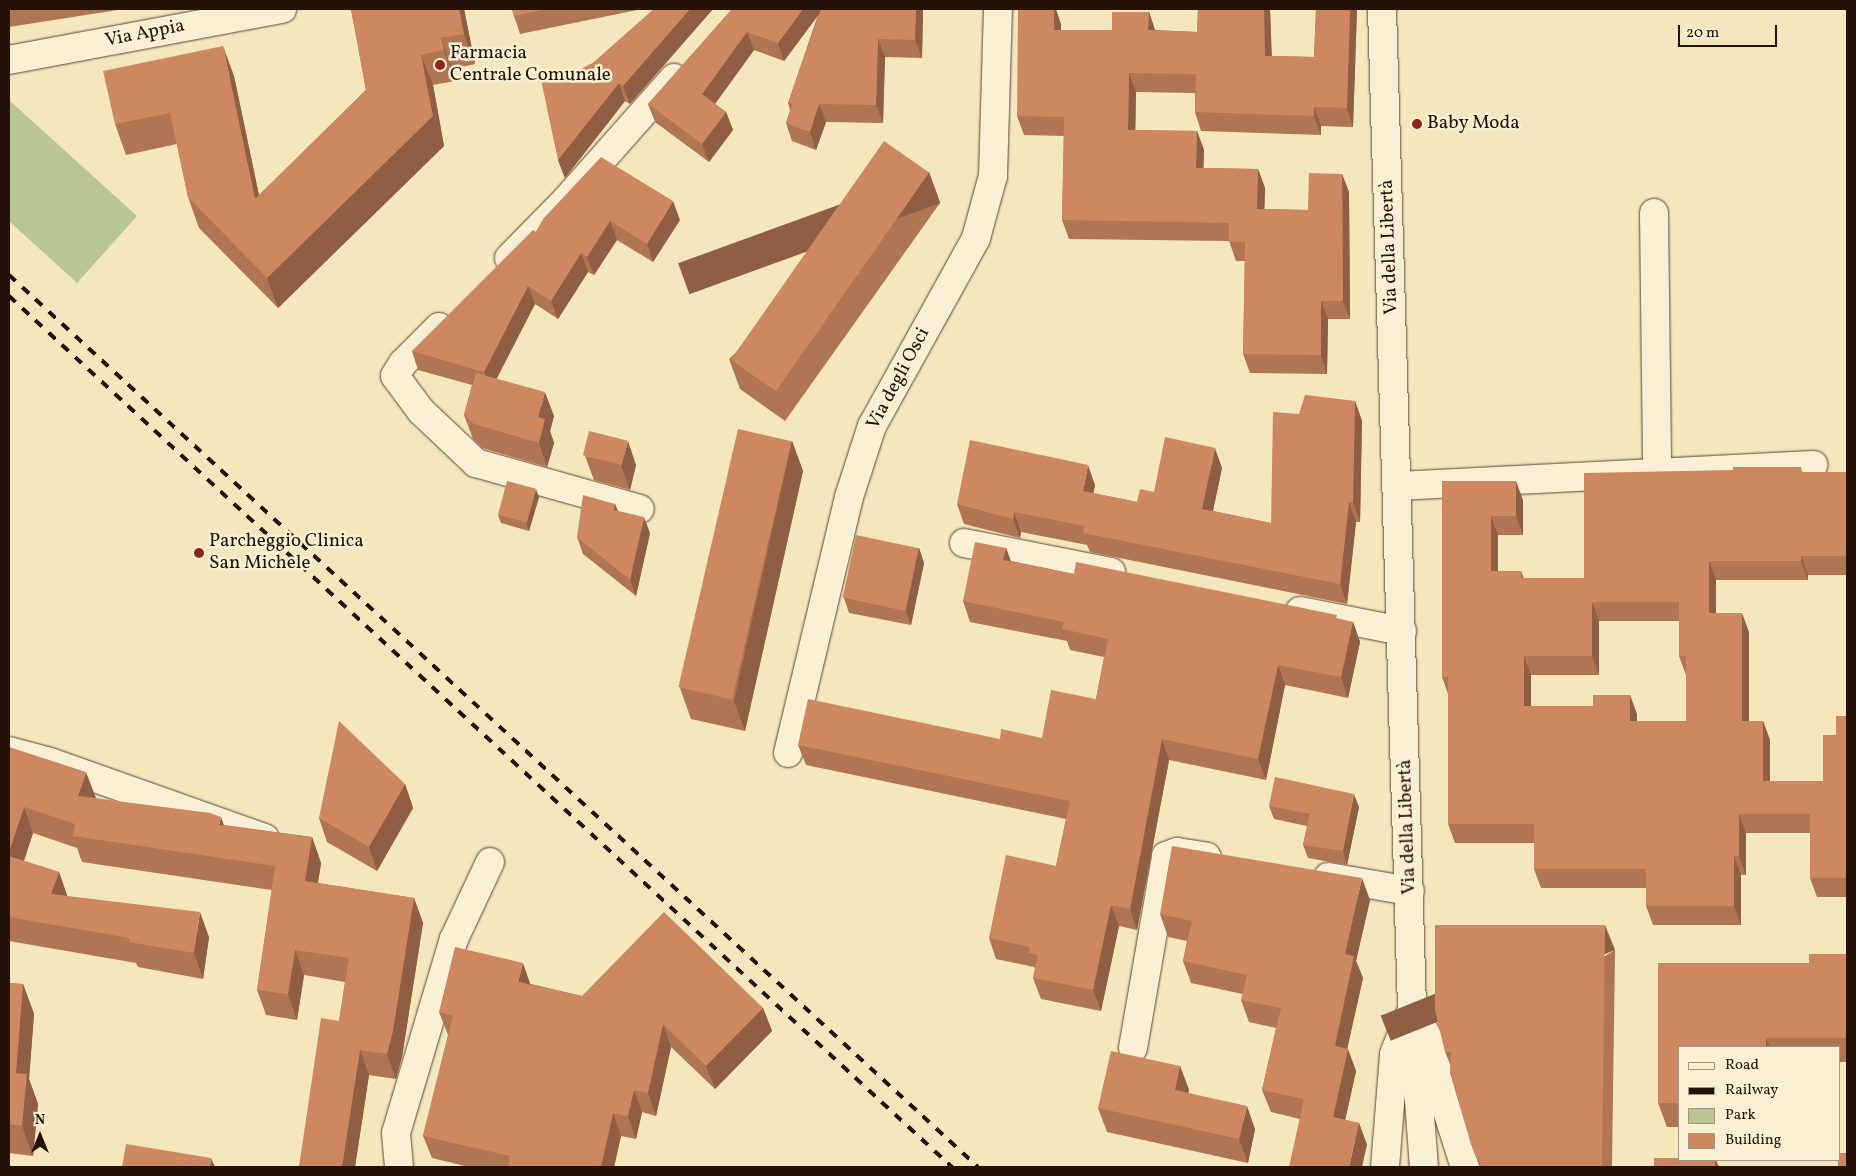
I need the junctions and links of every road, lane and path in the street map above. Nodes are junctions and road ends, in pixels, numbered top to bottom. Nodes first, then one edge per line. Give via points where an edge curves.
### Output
1 (282, 9) edge
2 (998, 9) edge
3 (1382, 9) edge
4 (9, 60) edge
5 (690, 60) edge
6 (1654, 213) dead end
7 (492, 275) edge
8 (458, 309) edge
9 (1814, 465) dead end
10 (1657, 472) junction
11 (1397, 486) junction
12 (640, 509) dead end
13 (964, 543) dead end
14 (1139, 578) edge
15 (1276, 606) edge
16 (1402, 631) junction
17 (9, 751) edge
18 (788, 753) dead end
19 (265, 838) edge
20 (490, 862) dead end
21 (1235, 862) edge
22 (1303, 873) edge
23 (1410, 891) junction
24 (1412, 1008) junction
25 (1133, 1048) dead end
26 (399, 1167) edge
27 (1385, 1167) edge
28 (1424, 1167) edge
29 (1465, 1167) edge

1 - 4 street, Via Appia
2 - 18 street, Via degli Osci via 993,176 976,238 872,426 849,497
3 - 11 street, Via della Libertà
5 - 7 street via 566,200
6 - 10 street
8 - 12 street via 403,363 395,376 421,411 476,463
9 - 10 street
10 - 11 street
11 - 16 street, Via della Libertà
13 - 14 street
15 - 16 street
16 - 23 street, Via della Libertà
17 - 19 street via 50,762
20 - 26 street via 454,939 396,1133
21 - 25 street via 1177,852 1166,856
22 - 23 street
23 - 24 street, Via della Libertà
24 - 27 street via 1394,1054
24 - 28 street, Via della Libertà
24 - 29 street via 1433,1048 1442,1095

